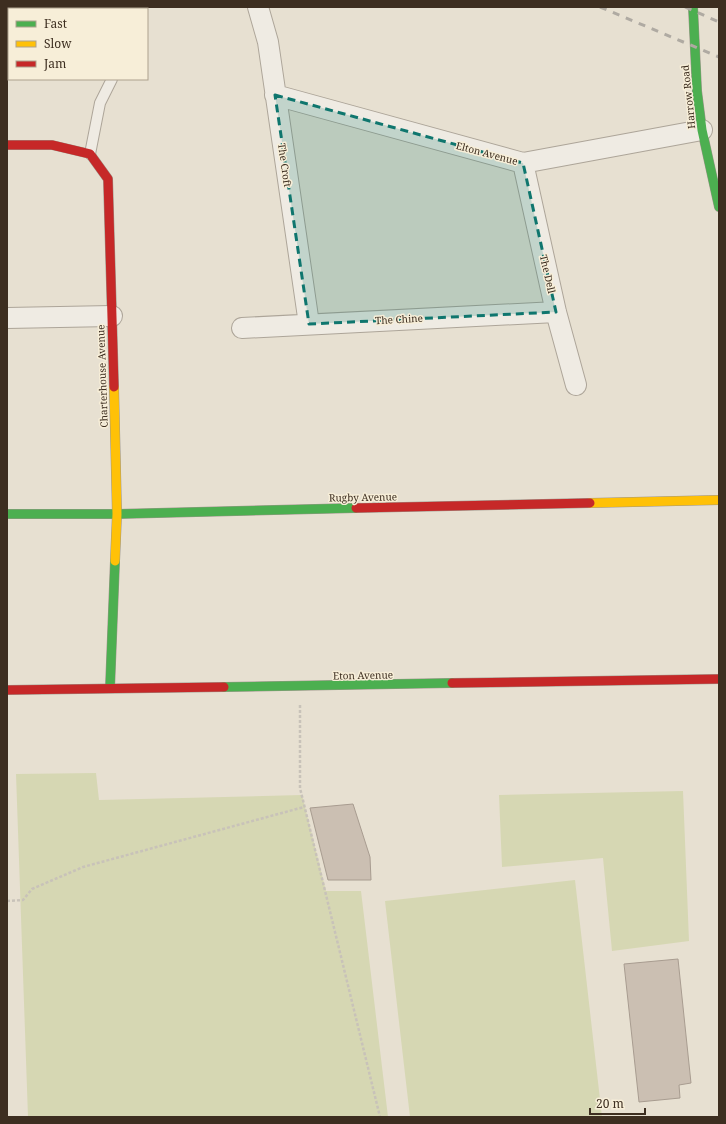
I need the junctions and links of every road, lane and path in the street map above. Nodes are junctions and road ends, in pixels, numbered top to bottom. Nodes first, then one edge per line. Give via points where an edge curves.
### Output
1 (258, 7) edge
2 (693, 7) edge
3 (112, 80) edge
4 (275, 95) junction
5 (702, 130) junction
6 (7, 145) edge
7 (90, 154) junction
8 (523, 162) junction
9 (719, 207) edge
10 (556, 312) junction
11 (112, 316) junction
12 (7, 318) edge
13 (309, 324) junction
14 (242, 328) dead end
15 (576, 385) dead end
16 (719, 500) edge
17 (7, 514) edge
18 (117, 514) junction
19 (719, 679) edge
20 (300, 687) junction
21 (110, 688) junction
22 (7, 690) edge
23 (304, 807) junction
24 (7, 901) edge
25 (380, 1117) edge

1 - 4 street, The Croft via 268,42
2 - 5 street, Harrow Road via 697,91
3 - 7 lane via 100,103
4 - 8 street, Elton Avenue
4 - 13 street, The Croft
5 - 8 street, Elton Avenue
5 - 9 street, Harrow Road
6 - 7 street via 52,145
7 - 11 street, Charterhouse Avenue via 108,179
8 - 10 street, The Dell
10 - 13 street, The Chine
10 - 15 street, The Dell
11 - 12 street
11 - 18 street, Charterhouse Avenue
13 - 14 street, The Chine
16 - 18 street, Rugby Avenue
17 - 18 street, Rugby Avenue
18 - 21 street, Charterhouse Avenue
19 - 20 street, Eton Avenue
20 - 21 street, Eton Avenue
20 - 23 path via 298,768
21 - 22 street, Eton Avenue
23 - 24 path via 83,867 32,889 22,900
23 - 25 path

